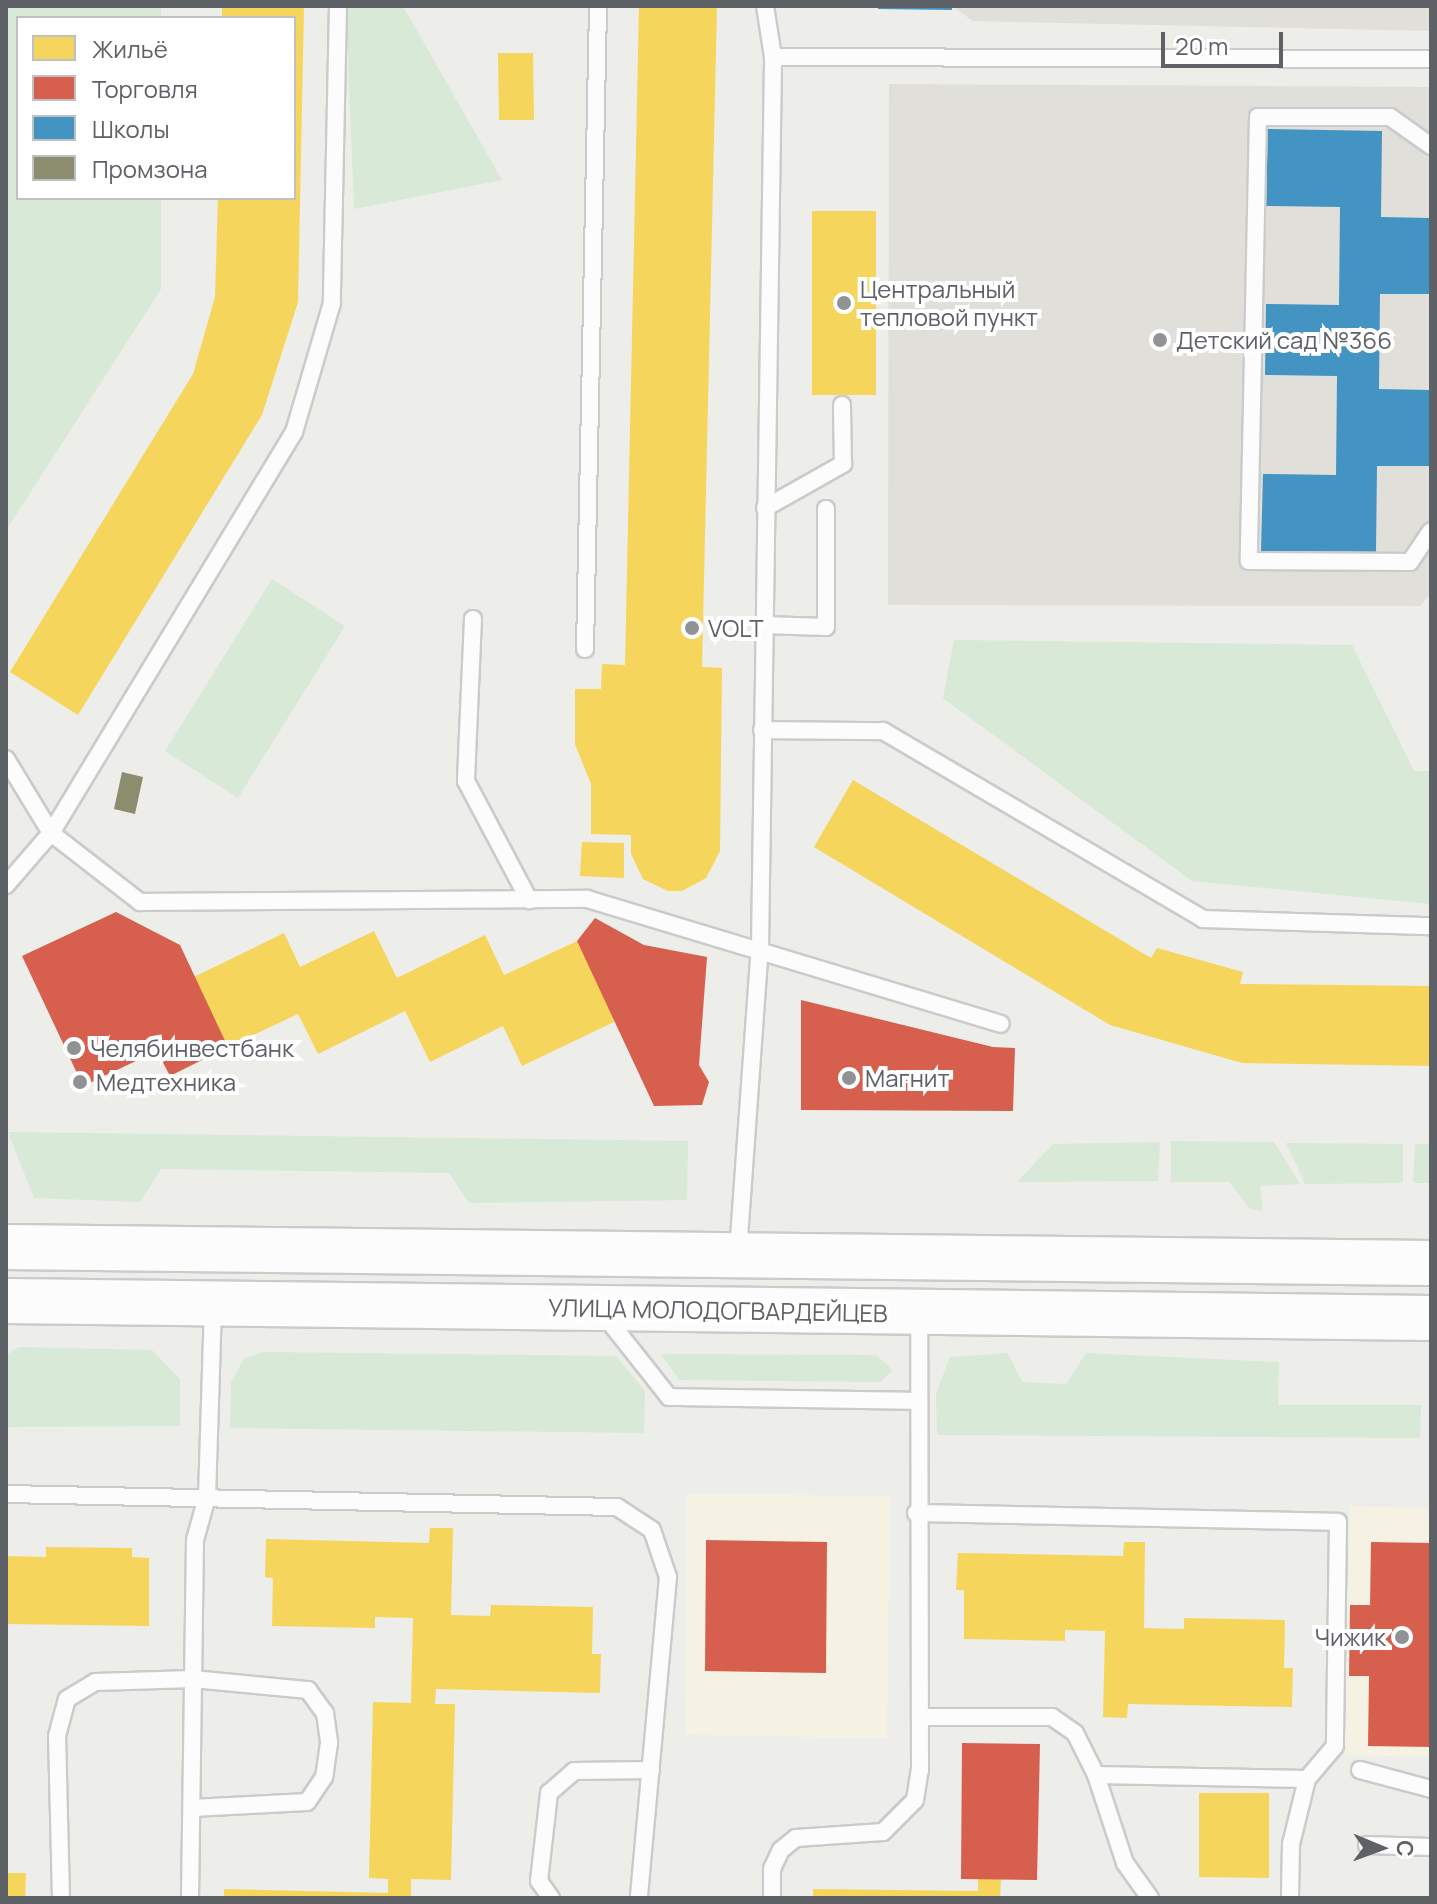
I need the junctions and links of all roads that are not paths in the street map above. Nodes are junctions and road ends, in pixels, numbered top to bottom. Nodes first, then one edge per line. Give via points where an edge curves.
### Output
1 (338, 6) edge
2 (598, 6) edge
3 (765, 6) edge
4 (773, 57) junction
5 (1431, 59) edge
6 (1431, 146) edge
7 (842, 405) dead end
8 (765, 508) junction
9 (826, 509) dead end
10 (1431, 531) edge
11 (473, 619) dead end
12 (764, 625) junction
13 (585, 649) dead end
14 (762, 730) junction
15 (6, 759) edge
16 (51, 833) junction
17 (6, 885) edge
18 (529, 900) junction
19 (1431, 926) edge
20 (760, 948) junction
21 (1001, 1024) dead end
22 (6, 1247) edge
23 (738, 1254) junction
24 (1431, 1263) edge
25 (6, 1301) edge
26 (213, 1305) junction
27 (599, 1308) junction
28 (919, 1313) junction
29 (1431, 1318) edge
30 (916, 1401) junction
31 (6, 1494) edge
32 (207, 1497) junction
33 (916, 1513) junction
34 (193, 1679) junction
35 (920, 1717) junction
36 (651, 1770) junction
37 (1360, 1770) dead end
38 (1096, 1775) junction
39 (1307, 1779) junction
40 (1431, 1789) edge
41 (192, 1808) junction
42 (1367, 1845) dead end
43 (1431, 1847) edge
44 (61, 1898) edge
45 (190, 1898) edge
46 (551, 1898) edge
47 (639, 1898) edge
48 (772, 1898) edge
49 (1150, 1898) edge
50 (1290, 1898) edge

1 - 16 lane via 332,303 294,432
2 - 13 lane
3 - 4 lane
4 - 5 lane
4 - 8 lane
6 - 10 lane via 1390,117 1258,117 1249,561 1410,562
7 - 8 lane via 843,464
8 - 12 lane
9 - 12 lane via 826,627
11 - 18 lane via 466,781
12 - 14 lane
14 - 19 lane via 883,731 1203,919
14 - 20 lane
15 - 16 lane
16 - 17 lane
16 - 18 lane via 140,902
18 - 20 lane via 587,899
20 - 21 lane
20 - 23 lane
22 - 23 main road
23 - 24 main road
25 - 26 main road, УЛИЦА МОЛОДОГВАРДЕЙЦЕВ
26 - 27 main road, УЛИЦА МОЛОДОГВАРДЕЙЦЕВ
26 - 32 lane
27 - 28 main road, УЛИЦА МОЛОДОГВАРДЕЙЦЕВ
27 - 30 lane via 669,1397
28 - 29 main road, УЛИЦА МОЛОДОГВАРДЕЙЦЕВ
28 - 30 lane
30 - 33 lane
31 - 32 lane
32 - 34 lane via 195,1540
32 - 36 lane via 617,1507 652,1530 668,1577
33 - 35 lane
33 - 39 lane via 1338,1522 1335,1746
34 - 41 lane
34 - 41 lane via 308,1690 325,1713 329,1743 324,1777 307,1802
34 - 44 lane via 95,1682 67,1699 57,1736
35 - 38 lane via 1052,1717 1075,1733
35 - 48 lane via 915,1800 902,1818 883,1832 796,1838 781,1850 772,1869
36 - 46 lane via 574,1771 549,1793 539,1881
36 - 47 lane
37 - 40 lane
38 - 39 lane
38 - 49 lane via 1125,1863
39 - 50 lane via 1291,1844
41 - 45 lane
42 - 43 lane

